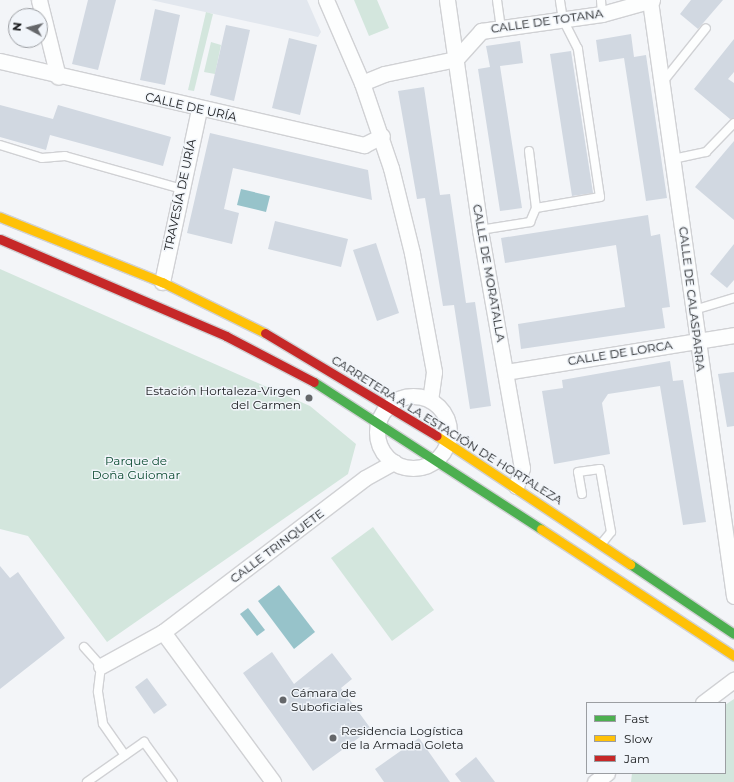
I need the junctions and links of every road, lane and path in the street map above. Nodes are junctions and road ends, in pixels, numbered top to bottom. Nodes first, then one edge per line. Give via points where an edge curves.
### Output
1 (39, 0) edge
2 (326, 0) edge
3 (447, 0) edge
4 (498, 0) edge
5 (560, 0) edge
6 (651, 1) edge
7 (602, 7) edge
8 (563, 20) junction
9 (501, 28) junction
10 (706, 28) dead end
11 (456, 59) junction
12 (0, 61) edge
13 (58, 76) junction
14 (362, 83) junction
15 (662, 83) junction
16 (199, 108) junction
17 (734, 123) edge
18 (382, 136) junction
19 (0, 145) edge
20 (529, 151) dead end
21 (673, 159) junction
22 (182, 189) junction
23 (536, 208) junction
24 (0, 217) edge
25 (480, 230) junction
26 (0, 239) edge
27 (162, 282) junction
28 (734, 298) edge
29 (694, 310) junction
30 (734, 334) edge
31 (696, 340) junction
32 (506, 372) junction
33 (430, 400) junction
34 (390, 405) junction
35 (379, 422) junction
36 (448, 442) junction
37 (437, 459) junction
38 (394, 462) junction
39 (516, 486) junction
40 (582, 494) dead end
41 (602, 543) junction
42 (734, 596) edge
43 (163, 632) junction
44 (734, 634) edge
45 (84, 647) dead end
46 (734, 656) edge
47 (101, 666) junction
48 (734, 680) edge
49 (704, 702) edge
50 (125, 755) junction
51 (87, 782) edge
52 (173, 782) edge
53 (273, 782) edge

1 - 13 street
2 - 14 street
3 - 11 street
4 - 9 lane
5 - 8 lane
6 - 7 street, CALLE DE TOTANA
6 - 15 street, CALLE DE CALASPARRA
7 - 8 street, CALLE DE TOTANA
8 - 9 street, CALLE DE TOTANA
8 - 23 lane via 578,49 600,197
9 - 11 street, CALLE DE TOTANA via 481,31
10 - 15 lane
11 - 14 street via 384,74
11 - 25 street, CALLE DE MORATALLA
12 - 13 street, CALLE DE URÍA
13 - 16 street, CALLE DE URÍA
14 - 18 street
15 - 21 street, CALLE DE CALASPARRA
16 - 18 street, CALLE DE URÍA via 364,145
16 - 22 street, TRAVESÍA DE URÍA
17 - 21 lane via 706,152
18 - 33 street via 415,268 434,372
19 - 22 lane via 36,157 65,156
20 - 23 lane
21 - 29 street, CALLE DE CALASPARRA
22 - 27 street, TRAVESÍA DE URÍA
23 - 25 lane via 530,222
24 - 27 street, CARRETERA A LA ESTACIÓN DE HORTALEZA
25 - 32 street, CALLE DE MORATALLA
26 - 35 street via 226,336 335,393
27 - 34 street, CARRETERA A LA ESTACIÓN DE HORTALEZA via 239,318
28 - 29 lane
29 - 31 street, CALLE DE CALASPARRA
30 - 31 street, CALLE DE LORCA
31 - 32 street, CALLE DE LORCA
31 - 42 street, CALLE DE CALASPARRA
32 - 39 street, CALLE DE MORATALLA via 522,468
33 - 34 street via 409,396
33 - 36 street via 446,418
34 - 35 street
34 - 36 street, CARRETERA A LA ESTACIÓN DE HORTALEZA
35 - 37 street
35 - 38 street via 380,445
36 - 37 street
36 - 39 street, CARRETERA A LA ESTACIÓN DE HORTALEZA
37 - 38 street via 416,468
37 - 46 street
38 - 43 street, CALLE TRINQUETE via 365,478
39 - 41 street, CARRETERA A LA ESTACIÓN DE HORTALEZA
40 - 41 lane via 578,472 600,469 611,532
41 - 44 street, CARRETERA A LA ESTACIÓN DE HORTALEZA
43 - 47 street, CALLE TRINQUETE
43 - 53 street
45 - 47 lane
47 - 50 lane via 99,711 103,724
48 - 49 street
50 - 51 lane
50 - 52 lane via 144,742

